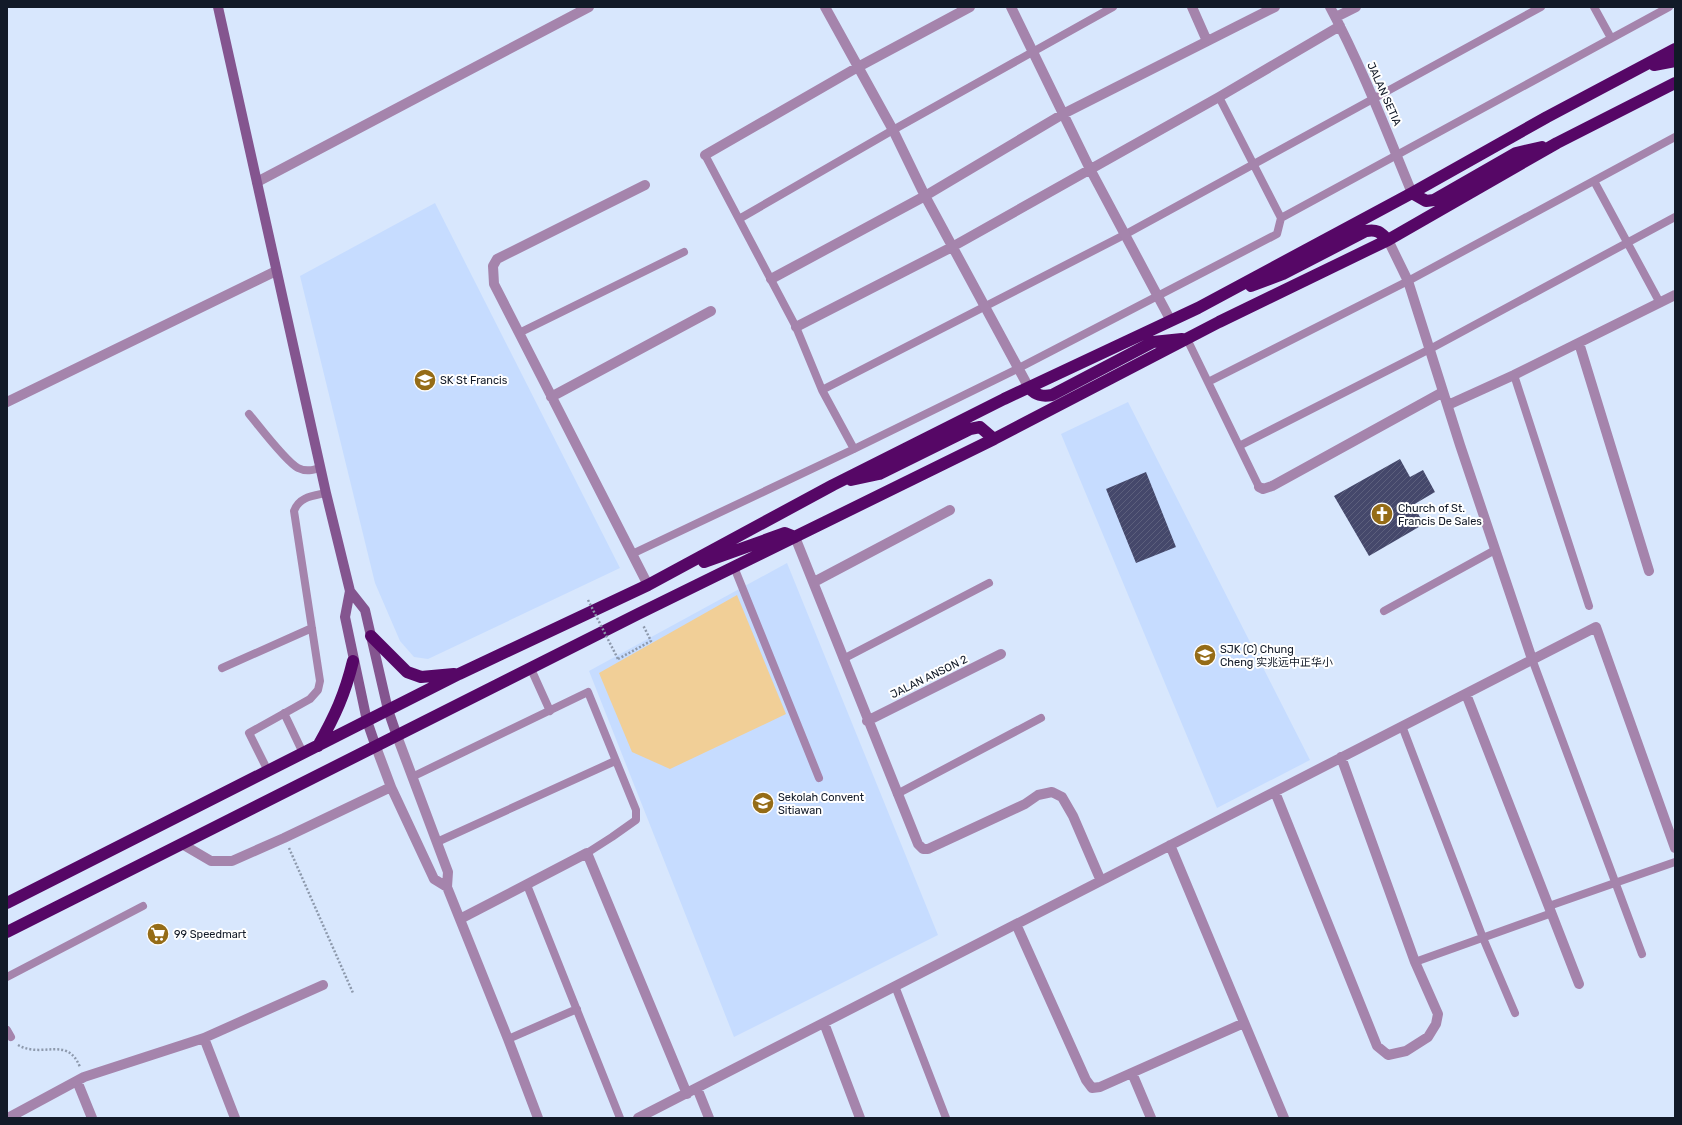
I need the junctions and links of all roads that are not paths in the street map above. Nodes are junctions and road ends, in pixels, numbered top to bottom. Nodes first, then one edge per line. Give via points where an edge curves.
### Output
1 (218, 7) edge
2 (590, 7) edge
3 (825, 7) edge
4 (970, 7) edge
5 (1011, 7) edge
6 (1113, 7) edge
7 (1192, 7) edge
8 (1275, 7) edge
9 (1330, 7) edge
10 (1356, 7) edge
11 (1541, 7) edge
12 (1594, 7) edge
13 (1669, 7) edge
14 (1338, 21) junction
15 (1611, 38) junction
16 (1207, 41) junction
17 (1675, 49) edge
18 (1033, 51) junction
19 (1675, 61) edge
20 (858, 67) junction
21 (1643, 67) junction
22 (1675, 83) edge
23 (1219, 97) junction
24 (1373, 99) junction
25 (1063, 114) junction
26 (893, 130) junction
27 (1675, 137) edge
28 (1557, 143) junction
29 (705, 155) joint
30 (1396, 155) junction
31 (1253, 165) junction
32 (1090, 169) junction
33 (1594, 181) junction
34 (257, 182) junction
35 (645, 185) dead end
36 (1412, 193) junction
37 (925, 196) junction
38 (1675, 217) edge
39 (1281, 218) junction
40 (739, 219) junction
41 (1126, 234) junction
42 (1388, 240) junction
43 (1627, 244) junction
44 (952, 247) junction
45 (684, 252) dead end
46 (276, 271) junction
47 (770, 278) junction
48 (1408, 281) junction
49 (1675, 295) edge
50 (1158, 296) junction
51 (1660, 303) junction
52 (984, 307) junction
53 (1198, 308) junction
54 (712, 311) dead end
55 (1171, 321) junction
56 (796, 327) junction
57 (519, 333) junction
58 (1187, 339) junction
59 (1579, 343) junction
60 (1430, 349) junction
61 (1017, 369) junction
62 (1514, 375) junction
63 (1208, 382) junction
64 (1029, 388) junction
65 (822, 390) junction
66 (1443, 392) junction
67 (551, 397) junction
68 (7, 402) edge
69 (1448, 405) junction
70 (249, 414) dead end
71 (994, 439) junction
72 (1239, 446) junction
73 (854, 449) junction
74 (320, 468) junction
75 (833, 485) junction
76 (1259, 487) joint
77 (326, 493) junction
78 (950, 510) dead end
79 (795, 537) junction
80 (1495, 550) junction
81 (632, 554) junction
82 (734, 567) junction
83 (1649, 571) dead end
84 (672, 572) junction
85 (814, 582) junction
86 (990, 583) dead end
87 (648, 585) junction
88 (350, 591) junction
89 (1589, 606) dead end
90 (1384, 611) dead end
91 (312, 628) junction
92 (371, 636) junction
93 (1002, 654) dead end
94 (844, 659) junction
95 (1532, 660) junction
96 (353, 661) junction
97 (222, 668) dead end
98 (531, 669) junction
99 (459, 674) junction
100 (1466, 694) junction
101 (388, 710) junction
102 (550, 711) junction
103 (284, 714) junction
104 (1041, 718) dead end
105 (366, 721) junction
106 (867, 721) junction
107 (1402, 726) junction
108 (397, 736) junction
109 (318, 746) junction
110 (376, 747) junction
111 (303, 753) junction
112 (1341, 758) junction
113 (616, 760) junction
114 (268, 771) junction
115 (412, 777) junction
116 (820, 778) dead end
117 (391, 787) junction
118 (1275, 792) junction
119 (898, 794) junction
120 (437, 842) junction
121 (182, 844) junction
122 (1170, 845) junction
123 (1675, 848) edge
124 (588, 853) junction
125 (1675, 862) edge
126 (1101, 881) junction
127 (1616, 883) junction
128 (527, 885) junction
129 (447, 888) junction
130 (7, 903) edge
131 (143, 906) dead end
132 (1551, 910) junction
133 (460, 919) junction
134 (1016, 924) junction
135 (7, 932) edge
136 (1483, 938) junction
137 (1642, 954) dead end
138 (1415, 962) junction
139 (7, 977) edge
140 (1579, 984) dead end
141 (323, 985) dead end
142 (895, 986) junction
143 (577, 1009) junction
144 (1515, 1013) dead end
145 (824, 1023) junction
146 (1244, 1023) junction
147 (204, 1038) junction
148 (508, 1039) junction
149 (1132, 1073) junction
150 (81, 1079) junction
151 (697, 1088) junction
152 (687, 1094) junction
153 (8, 1118) edge
154 (92, 1118) edge
155 (235, 1118) edge
156 (538, 1118) edge
157 (620, 1118) edge
158 (638, 1118) edge
159 (709, 1118) edge
160 (860, 1118) edge
161 (946, 1118) edge
162 (1151, 1118) edge
163 (1284, 1118) edge

1 - 34 street
2 - 34 street
3 - 20 street
4 - 20 street
5 - 18 street
6 - 18 lane
7 - 16 street
8 - 16 street
9 - 14 street, JALAN SETIA
10 - 14 street
11 - 24 lane
12 - 15 lane
13 - 15 lane
14 - 23 street
14 - 24 street, JALAN SETIA
15 - 30 lane
16 - 25 street
17 - 21 highway
18 - 25 street
18 - 26 lane
19 - 21 highway
20 - 26 street
20 - 29 street
21 - 36 highway via 1547,117
22 - 28 highway
23 - 31 lane
23 - 32 street
24 - 30 street, JALAN SETIA
24 - 31 lane
25 - 32 street
25 - 37 street
26 - 37 street
26 - 40 lane
27 - 33 lane
28 - 36 highway via 1516,153 1434,200 1426,201
28 - 42 highway
29 - 40 lane
30 - 36 street, JALAN SETIA
30 - 39 lane
31 - 39 lane
31 - 41 lane
32 - 41 street
32 - 44 street
33 - 43 lane
33 - 48 lane
34 - 46 street
35 - 57 street via 497,259 493,266 494,284
36 - 53 highway
37 - 44 street
37 - 47 street
38 - 43 lane
39 - 50 lane via 1276,234
40 - 47 lane
41 - 50 street
41 - 52 lane
42 - 48 street
42 - 53 highway via 1380,232 1366,231 1283,274
42 - 58 highway
43 - 51 lane
43 - 60 lane
44 - 52 street
44 - 56 street
45 - 57 lane
46 - 68 street
46 - 74 street
47 - 56 lane
48 - 60 street
48 - 63 lane
49 - 51 street
50 - 55 street
50 - 61 lane
51 - 59 street
52 - 61 street
52 - 65 lane
53 - 55 highway
54 - 67 street
55 - 64 highway
56 - 65 lane
57 - 67 street
58 - 63 lane
58 - 64 highway via 1152,342 1052,395 1044,397 1035,394
58 - 71 highway
59 - 62 street
59 - 83 street
60 - 66 street
60 - 72 lane
61 - 64 street
61 - 73 lane
62 - 69 street
62 - 89 lane
63 - 72 lane
64 - 75 highway
65 - 73 lane
66 - 69 street
66 - 76 street via 1272,486 1263,490
67 - 81 street
69 - 80 street
70 - 74 lane via 298,468 308,471
71 - 75 highway via 980,427 970,429 879,474
71 - 79 highway
72 - 76 lane
73 - 81 lane
74 - 77 street
75 - 84 highway
77 - 88 street
77 - 91 lane via 303,499 294,511
78 - 85 street
79 - 82 highway
79 - 84 highway via 785,533
79 - 85 street
80 - 90 lane
80 - 95 street
81 - 87 street
82 - 98 highway
82 - 116 lane
84 - 87 highway
85 - 94 street
86 - 94 lane
87 - 99 highway
88 - 92 street via 365,610
88 - 96 street via 345,617
91 - 97 lane
91 - 103 lane via 320,681 318,690 310,699
92 - 99 highway via 407,672 421,677
92 - 101 street
93 - 106 street, JALAN ANSON 2
94 - 106 street
95 - 100 street
95 - 123 street via 1596,627
95 - 127 lane
96 - 105 street
96 - 109 highway via 340,705
98 - 102 lane
98 - 108 highway
99 - 101 highway
100 - 107 street
100 - 132 street
101 - 105 highway
101 - 108 street
102 - 113 lane via 588,692
102 - 115 lane
103 - 111 lane
103 - 114 lane via 249,733
104 - 119 lane
105 - 109 highway
105 - 110 street
106 - 119 street
107 - 112 street
107 - 136 lane
108 - 110 highway
108 - 115 street
109 - 111 highway
110 - 117 street
110 - 121 highway
111 - 114 highway
112 - 118 street
112 - 138 street
113 - 120 lane
113 - 124 lane via 633,801 636,820
114 - 130 highway
115 - 120 street
117 - 121 street via 232,860 211,861
117 - 129 street via 434,879
118 - 122 street
118 - 138 street via 1377,1046 1388,1054 1406,1051 1428,1037 1436,1024 1438,1014
119 - 126 street via 918,844 921,848 928,849 1025,804 1038,795 1052,792 1062,797 1073,816
120 - 129 street via 448,872
121 - 135 highway
122 - 126 street
122 - 146 street
124 - 128 street
124 - 152 street
125 - 127 lane
126 - 134 street
127 - 132 lane
127 - 137 lane
128 - 133 street
128 - 143 lane
129 - 133 street
131 - 139 lane
132 - 136 lane
132 - 140 street
133 - 148 street
134 - 142 street
134 - 149 street via 1088,1084 1092,1088 1100,1087
136 - 138 lane
136 - 144 lane
141 - 147 street
142 - 145 street
142 - 161 lane
143 - 148 lane
143 - 157 lane
145 - 151 street
145 - 160 street
146 - 149 street
146 - 163 street
147 - 150 street
147 - 155 street
148 - 156 street
149 - 162 street
150 - 153 street
150 - 154 street
151 - 152 street
151 - 159 street
152 - 158 street

